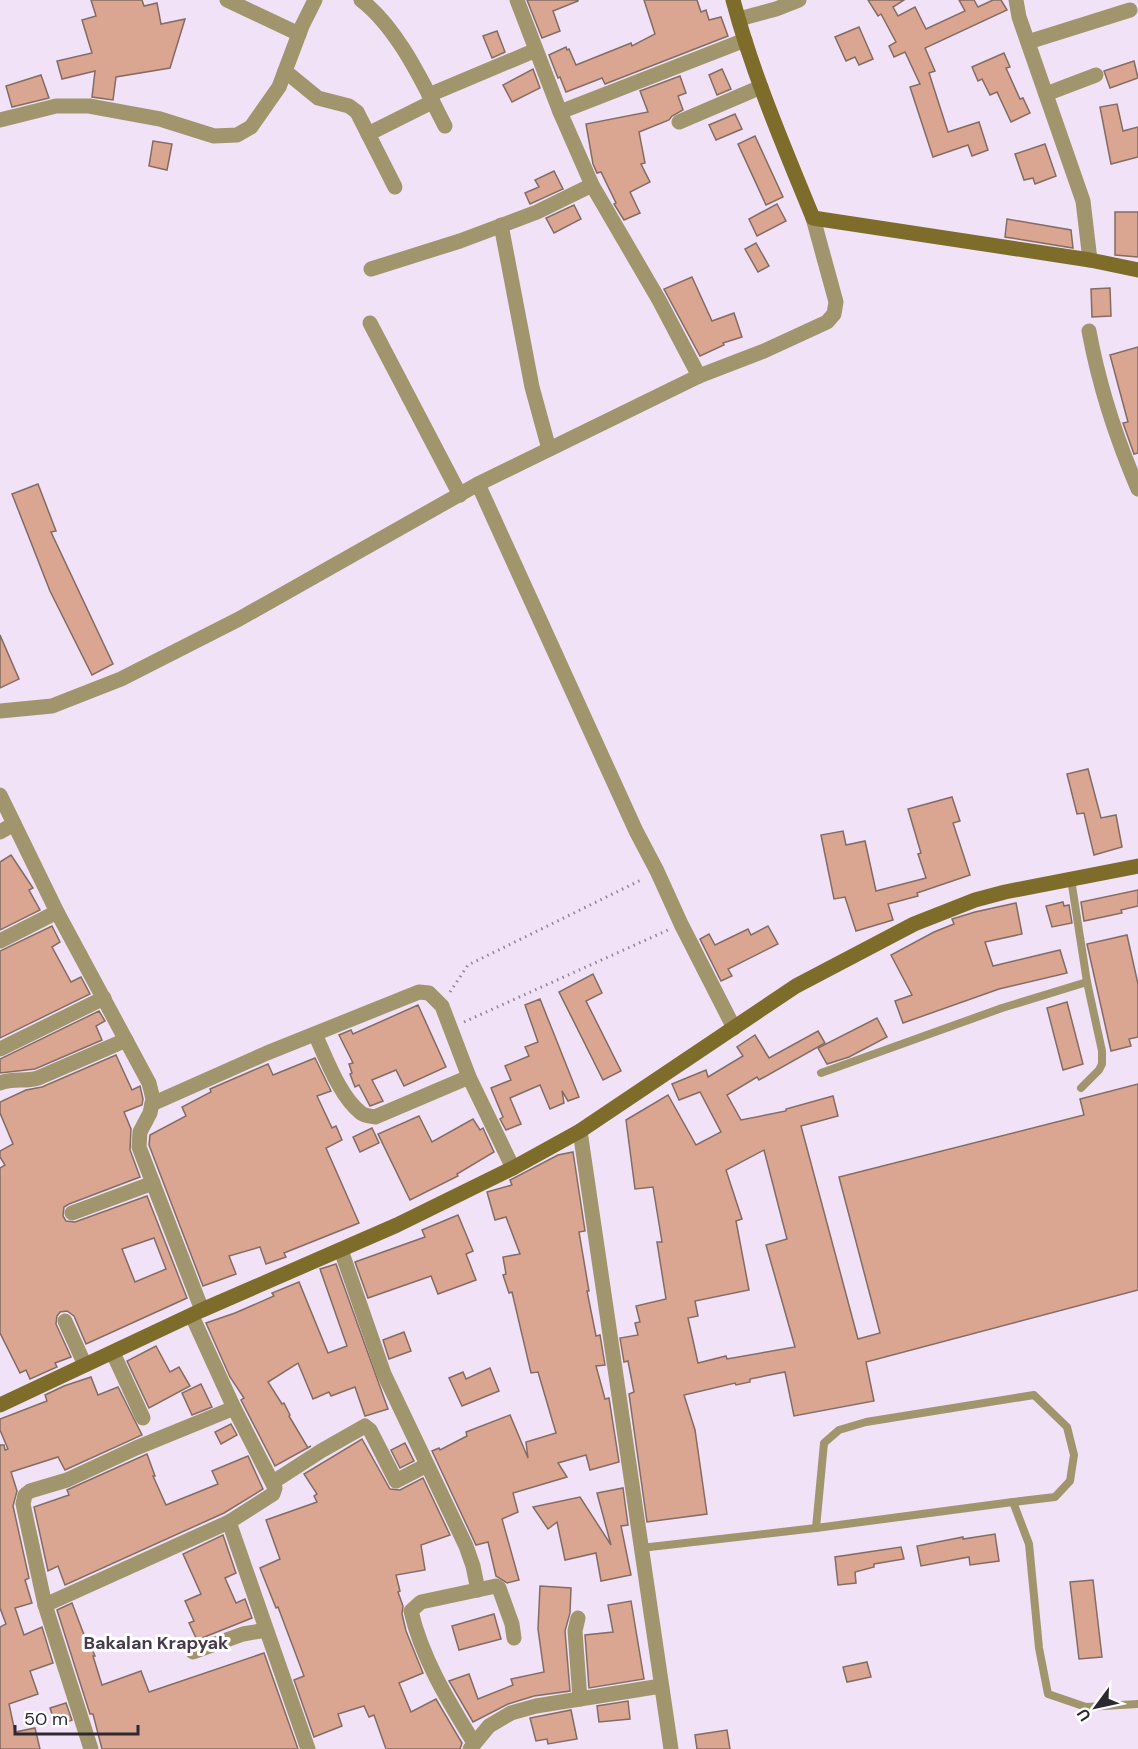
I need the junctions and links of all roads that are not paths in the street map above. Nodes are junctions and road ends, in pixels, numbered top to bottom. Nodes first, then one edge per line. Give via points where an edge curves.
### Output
1 (227, 0) edge
2 (315, 0) edge
3 (361, 0) edge
4 (517, 0) edge
5 (734, 0) edge
6 (799, 0) edge
7 (1016, 0) edge
8 (1130, 10) dead end
9 (739, 20) junction
10 (299, 34) junction
11 (746, 40) junction
12 (1028, 42) junction
13 (536, 50) junction
14 (285, 71) junction
15 (1096, 75) dead end
16 (761, 87) junction
17 (1046, 94) junction
18 (430, 98) junction
19 (560, 112) junction
20 (0, 120) edge
21 (679, 122) dead end
22 (445, 126) dead end
23 (368, 134) junction
24 (592, 185) junction
25 (395, 187) dead end
26 (813, 218) junction
27 (501, 225) junction
28 (1090, 260) junction
29 (371, 269) dead end
30 (1138, 270) edge
31 (370, 323) dead end
32 (1089, 331) dead end
33 (699, 376) junction
34 (549, 449) junction
35 (478, 484) junction
36 (1138, 489) edge
37 (460, 495) junction
38 (0, 711) edge
39 (0, 795) edge
40 (14, 824) junction
41 (0, 832) edge
42 (1138, 866) edge
43 (1071, 879) junction
44 (57, 912) junction
45 (0, 941) edge
46 (1087, 982) junction
47 (104, 998) junction
48 (734, 1028) junction
49 (315, 1034) junction
50 (126, 1040) junction
51 (0, 1049) edge
52 (821, 1073) dead end
53 (469, 1077) junction
54 (0, 1083) edge
55 (1081, 1088) dead end
56 (152, 1104) junction
57 (580, 1131) junction
58 (513, 1168) junction
59 (153, 1183) junction
60 (72, 1213) dead end
61 (341, 1250) junction
62 (197, 1313) junction
63 (65, 1321) dead end
64 (113, 1353) junction
65 (86, 1365) junction
66 (0, 1405) edge
67 (234, 1408) junction
68 (143, 1418) dead end
69 (427, 1466) junction
70 (273, 1482) junction
71 (1013, 1502) junction
72 (229, 1522) junction
73 (816, 1528) junction
74 (641, 1548) junction
75 (478, 1590) junction
76 (45, 1605) junction
77 (578, 1618) dead end
78 (266, 1630) junction
79 (514, 1638) dead end
80 (193, 1652) dead end
81 (662, 1686) junction
82 (580, 1699) junction
83 (1138, 1704) edge
84 (472, 1746) edge
85 (91, 1749) edge
86 (308, 1749) edge
87 (671, 1749) edge

1 - 10 street
2 - 10 street
3 - 18 street via 376,11
4 - 13 street
5 - 9 main road
6 - 9 street
7 - 12 street
8 - 12 street
9 - 11 main road
10 - 14 street
11 - 16 main road
11 - 19 street
12 - 17 street
13 - 18 street
13 - 19 street
14 - 20 street via 279,87 251,127 237,135 214,136 160,119 89,106 56,106
14 - 23 street via 318,98 357,112
15 - 17 street
16 - 21 street
16 - 26 main road
17 - 28 street via 1083,201
18 - 22 street
18 - 23 street
19 - 24 street
23 - 25 street
24 - 27 street
24 - 33 street
26 - 28 main road
26 - 33 street via 836,302 834,314 814,329
27 - 29 street
27 - 34 street via 532,387
28 - 30 main road
31 - 37 street
32 - 36 street via 1122,452
33 - 34 street
34 - 35 street
35 - 37 street
35 - 48 street via 631,821
37 - 38 street via 239,619 121,679 52,706
39 - 40 street
40 - 41 street
40 - 44 street
42 - 43 main road
43 - 46 lane
43 - 48 main road via 975,900 914,924 796,986
44 - 45 street
44 - 47 street
46 - 52 lane
46 - 55 lane via 1102,1064
47 - 50 street
47 - 51 street
48 - 57 main road
49 - 53 street via 350,1102 363,1115 375,1117
49 - 53 street via 419,992 433,995 442,1006
49 - 56 street
50 - 54 street via 38,1078
50 - 56 street via 149,1083
53 - 58 street
56 - 59 street via 140,1132 139,1147
57 - 58 main road
57 - 74 street
58 - 61 main road
59 - 60 street
59 - 62 street
61 - 62 main road
61 - 69 street via 384,1374
62 - 64 main road
62 - 67 street
63 - 65 street
64 - 65 main road
64 - 68 street
65 - 66 main road
67 - 70 street
67 - 76 street via 25,1495 23,1504
69 - 70 street via 396,1481 365,1426
69 - 75 street via 466,1546
70 - 72 street via 273,1494
71 - 73 lane
71 - 73 lane via 1055,1497 1070,1481 1074,1455 1068,1427 1034,1395 866,1422 839,1430 824,1443
71 - 83 lane via 1029,1544 1039,1648 1048,1694 1086,1707
72 - 76 street
72 - 78 street
73 - 74 lane
74 - 81 street
75 - 79 street via 499,1588
75 - 84 street via 421,1602 411,1611 420,1642
76 - 85 street
77 - 82 street via 575,1631
78 - 80 street
78 - 86 street
81 - 82 street
81 - 87 street
82 - 84 street via 511,1713 489,1726

